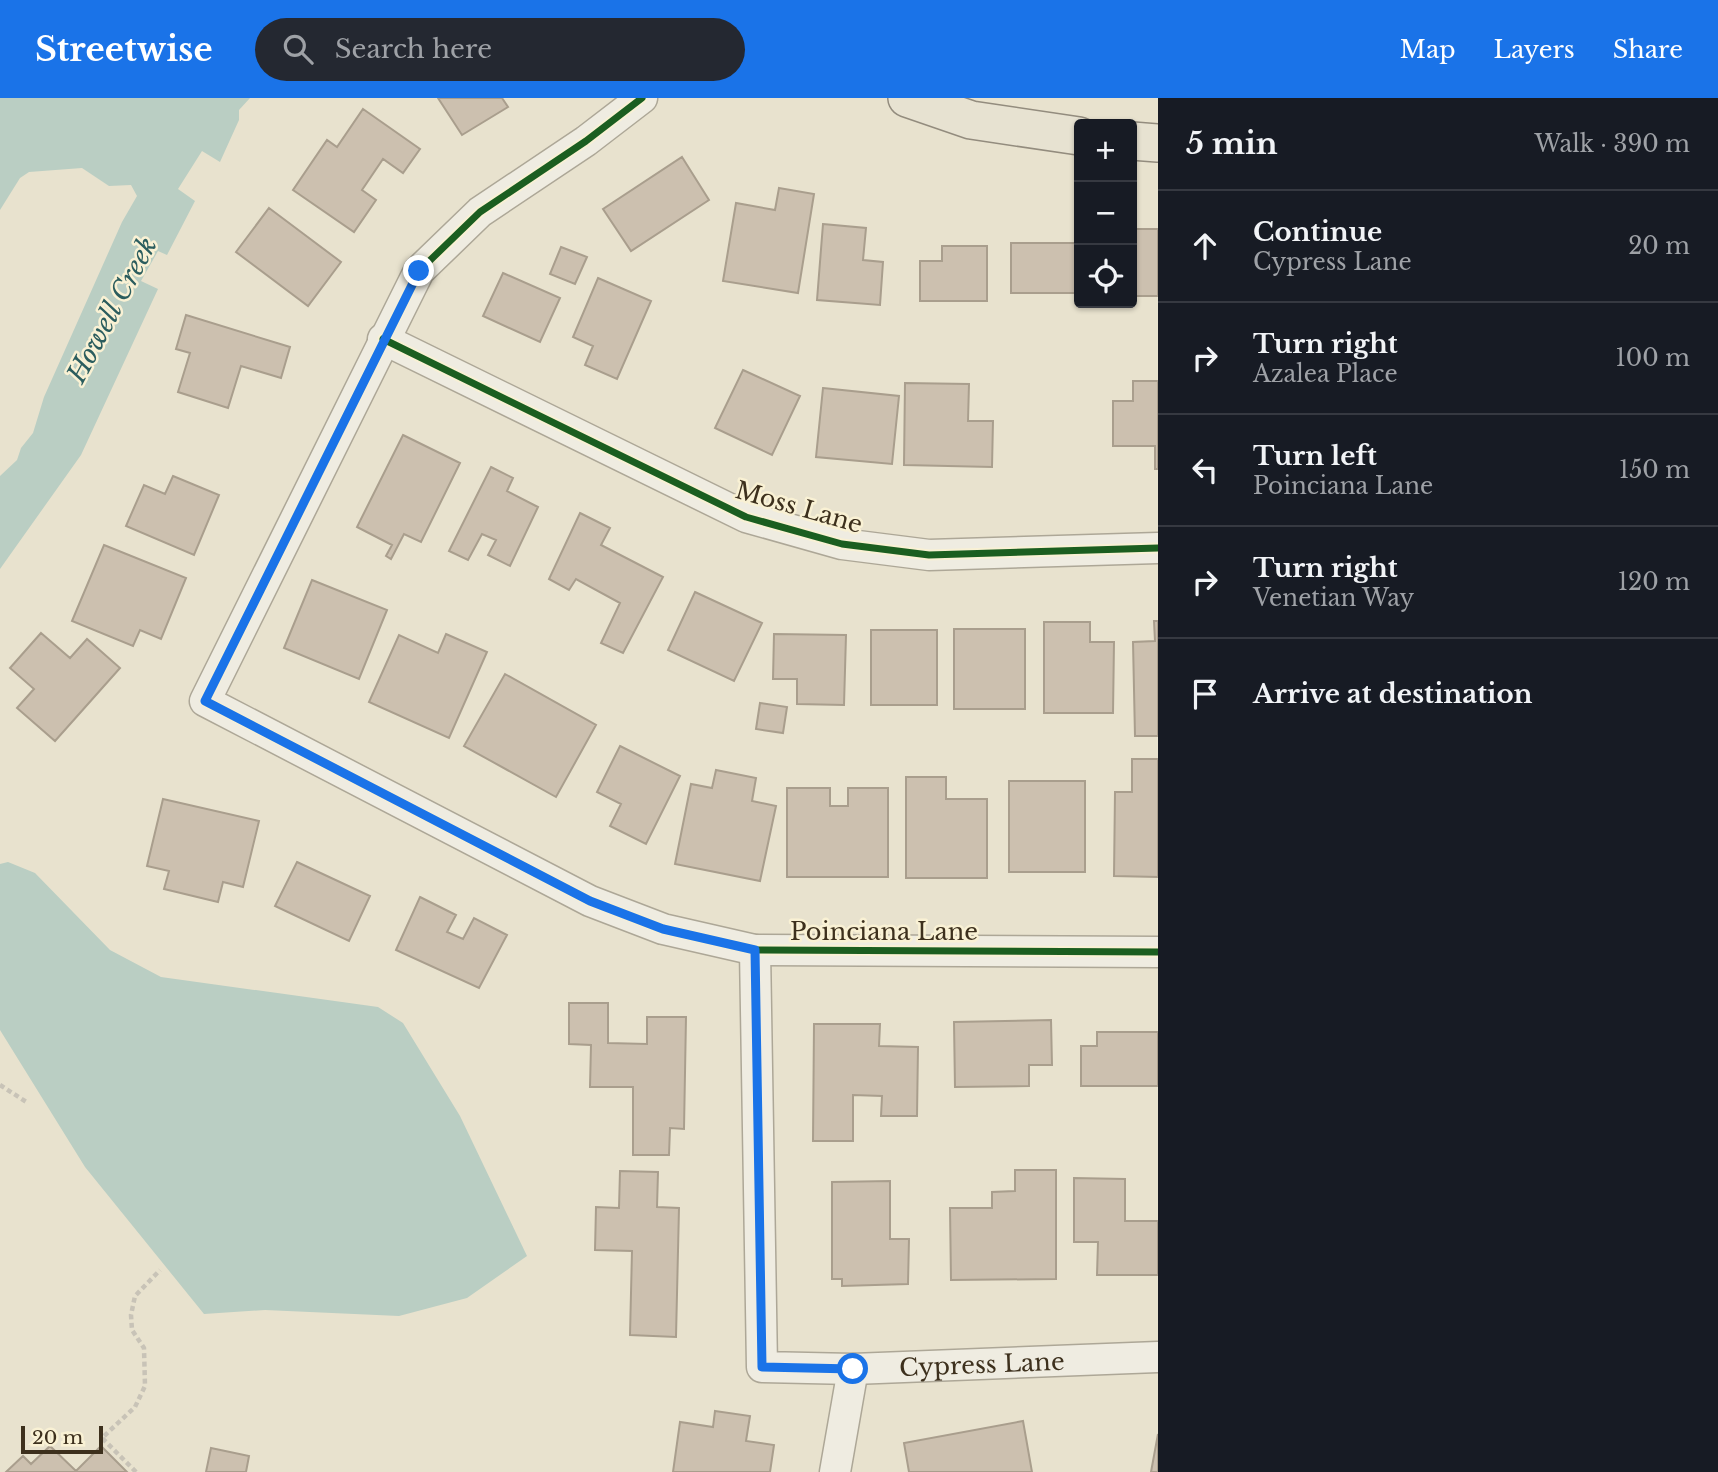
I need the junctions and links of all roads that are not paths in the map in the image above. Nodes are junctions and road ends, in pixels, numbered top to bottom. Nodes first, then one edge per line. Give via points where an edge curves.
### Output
1 (642, 98) edge
2 (907, 98) edge
3 (1074, 135) edge
4 (1137, 141) edge
5 (1158, 143) edge
6 (383, 340) junction
7 (1158, 548) edge
8 (755, 950) junction
9 (1158, 952) edge
10 (1158, 1357) edge
11 (853, 1369) junction
12 (835, 1472) edge

1 - 6 street via 480,212 419,271
2 - 3 main road via 971,120
4 - 5 main road
6 - 7 street, Moss Lane via 746,517 842,544 929,555
6 - 8 street, Poinciana Lane via 205,701 590,901 663,929
8 - 9 street, Poinciana Lane
8 - 11 street, Cypress Lane via 762,1367
10 - 11 street, Cypress Lane
11 - 12 street

